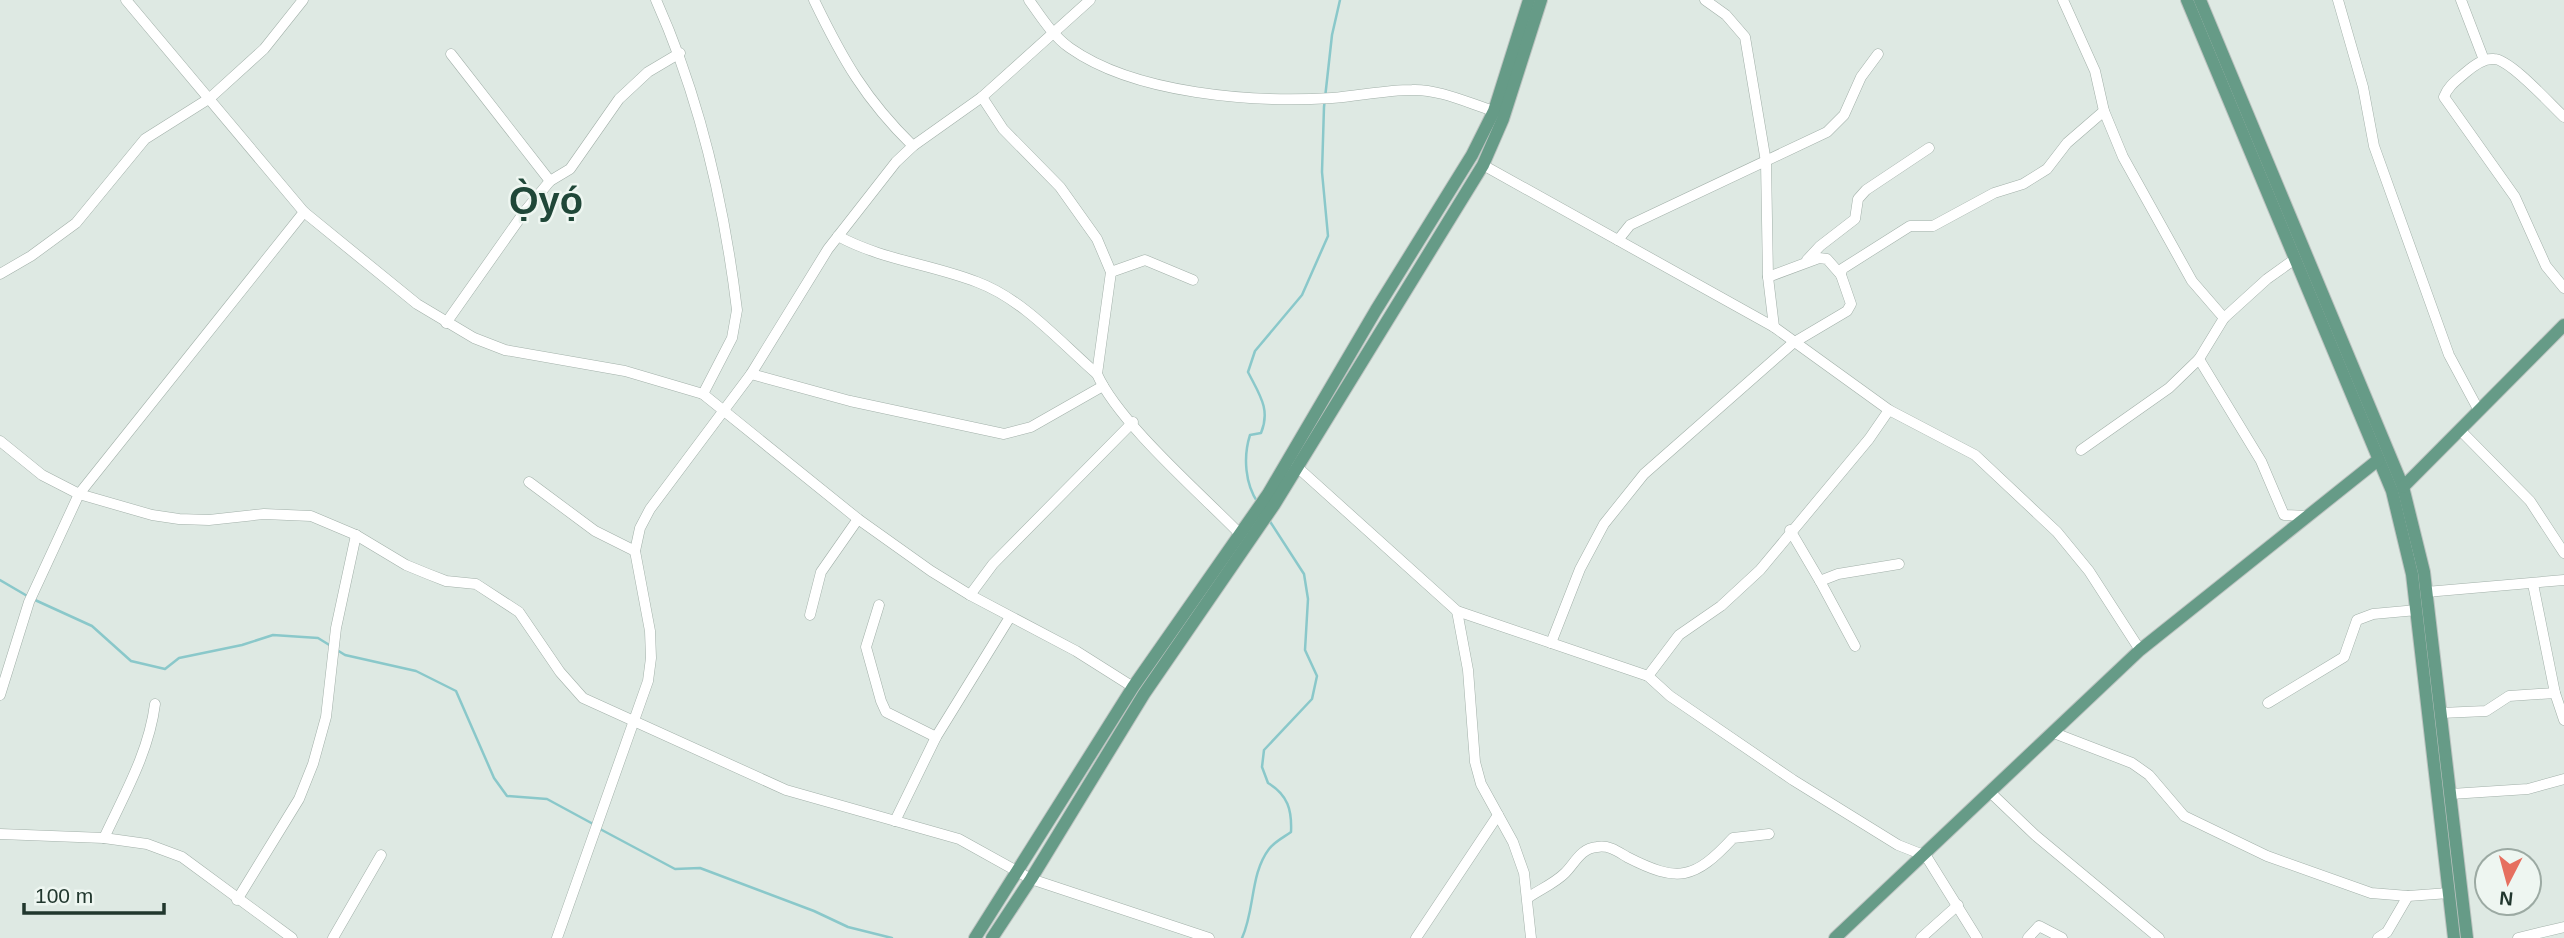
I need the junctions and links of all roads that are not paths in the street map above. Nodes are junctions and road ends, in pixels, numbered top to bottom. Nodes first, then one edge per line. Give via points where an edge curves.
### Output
1 (126, 0) edge
2 (303, 0) edge
3 (656, 0) edge
4 (814, 0) edge
5 (1029, 0) edge
6 (1090, 0) edge
7 (1529, 0) edge
8 (1541, 0) edge
9 (1705, 0) edge
10 (2063, 0) edge
11 (2187, 0) edge
12 (2200, 0) edge
13 (2338, 0) edge
14 (2461, 0) edge
15 (1054, 34) junction
16 (680, 53) junction
17 (451, 54) dead end
18 (1878, 54) dead end
19 (2484, 60) junction
20 (982, 97) junction
21 (210, 98) junction
22 (1494, 111) junction
23 (2104, 111) junction
24 (2564, 117) edge
25 (913, 146) junction
26 (1929, 148) dead end
27 (1766, 162) junction
28 (1483, 166) junction
29 (550, 181) junction
30 (304, 212) junction
31 (838, 236) junction
32 (1618, 240) junction
33 (2295, 259) junction
34 (1806, 261) junction
35 (1111, 272) junction
36 (0, 274) edge
37 (1841, 275) junction
38 (1768, 277) junction
39 (1194, 280) dead end
40 (2564, 288) edge
41 (1376, 310) junction
42 (1388, 317) junction
43 (2224, 318) junction
44 (446, 323) junction
45 (2564, 325) edge
46 (1773, 327) junction
47 (1793, 343) junction
48 (2199, 359) junction
49 (751, 374) junction
50 (1097, 374) junction
51 (1103, 386) junction
52 (703, 394) junction
53 (2478, 409) junction
54 (1889, 410) junction
55 (723, 412) junction
56 (1133, 422) junction
57 (2460, 430) junction
58 (0, 441) edge
59 (2081, 450) dead end
60 (2378, 460) junction
61 (1296, 466) junction
62 (529, 482) dead end
63 (2403, 487) junction
64 (79, 494) junction
65 (1271, 499) junction
66 (2308, 516) junction
67 (858, 519) junction
68 (1253, 523) junction
69 (1790, 530) junction
70 (1239, 533) junction
71 (356, 535) junction
72 (635, 551) junction
73 (2564, 553) edge
74 (1899, 564) dead end
75 (1215, 578) junction
76 (2564, 580) edge
77 (1820, 581) junction
78 (2533, 584) junction
79 (2426, 592) junction
80 (970, 596) junction
81 (879, 605) dead end
82 (2417, 610) junction
83 (1457, 611) junction
84 (810, 615) dead end
85 (1010, 617) junction
86 (1551, 643) junction
87 (1855, 646) dead end
88 (2140, 650) junction
89 (1647, 676) junction
90 (1133, 687) junction
91 (2555, 693) junction
92 (0, 695) edge
93 (2268, 703) dead end
94 (155, 704) dead end
95 (2441, 713) junction
96 (2564, 720) edge
97 (635, 721) junction
98 (2054, 733) junction
99 (936, 737) junction
100 (2564, 779) edge
101 (1991, 793) junction
102 (2451, 794) junction
103 (1498, 815) junction
104 (895, 821) junction
105 (0, 834) edge
106 (1769, 834) dead end
107 (104, 838) junction
108 (381, 855) dead end
109 (1926, 856) junction
110 (1016, 870) junction
111 (1031, 879) junction
112 (2449, 893) junction
113 (2408, 896) junction
114 (1529, 897) junction
115 (237, 900) junction
116 (1958, 905) junction
117 (2564, 927) edge
118 (292, 938) edge
119 (333, 938) edge
120 (557, 938) edge
121 (975, 938) edge
122 (992, 938) edge
123 (1209, 938) edge
124 (1416, 938) edge
125 (1531, 938) edge
126 (1835, 938) edge
127 (1921, 938) edge
128 (1977, 938) edge
129 (2028, 938) edge
130 (2062, 938) edge
131 (2159, 938) edge
132 (2378, 938) edge
133 (2454, 938) edge
134 (2467, 938) edge
135 (2518, 938) edge

1 - 21 street
2 - 21 street via 264,49
3 - 16 street
4 - 25 street via 846,65 879,112
5 - 15 street
6 - 15 street
7 - 22 main road
8 - 28 main road
9 - 27 street via 1727,15 1745,37
10 - 23 street via 2095,71
11 - 33 main road
12 - 63 main road
13 - 53 street via 2374,146 2449,355
14 - 19 street
15 - 20 street
15 - 22 street via 1106,70 1154,85 1241,96 1331,98 1412,90
16 - 29 street via 633,84 570,169
16 - 52 street via 701,115 737,310 732,338
17 - 29 street
18 - 27 street via 1861,77 1844,115 1827,132
19 - 24 street via 2501,60
19 - 40 street via 2449,88 2445,103 2515,197 2546,266
20 - 25 street
20 - 35 street via 1003,129 1060,187 1097,239
21 - 30 street
21 - 36 street via 145,139 76,223
22 - 41 main road via 1472,156
23 - 37 street via 2067,143 2047,169 2023,184 1926,228 1910,226 1842,269
23 - 43 street via 2123,157 2182,265
25 - 31 street
26 - 34 street via 1866,190 1858,200 1855,219
27 - 32 street via 1630,225
27 - 38 street
28 - 32 street
28 - 42 main road
29 - 44 street
30 - 44 street via 383,279
30 - 64 street
31 - 49 street
31 - 50 street via 864,250 992,288
32 - 46 street
33 - 43 street
33 - 60 main road
34 - 37 street via 1826,259
34 - 38 street
35 - 39 street via 1145,260
35 - 50 street
37 - 47 street via 1851,304 1847,311
38 - 46 street
41 - 42 main road
41 - 65 main road
42 - 61 main road
43 - 48 street
44 - 52 street via 505,350 625,370
45 - 53 main road
46 - 47 street
47 - 54 street
47 - 86 street via 1644,474 1604,524 1580,569
48 - 59 street via 2156,398
48 - 66 street via 2261,461 2284,514
49 - 51 street via 1004,434 1031,427
49 - 55 street
50 - 51 street
51 - 56 street
52 - 55 street
53 - 57 main road
54 - 69 street via 1870,439
54 - 88 street via 1975,455 2020,495 2089,571
55 - 67 street
55 - 72 street via 650,509
56 - 70 street
56 - 80 street via 993,564
57 - 63 main road
57 - 73 street via 2530,501
58 - 64 street via 42,475
60 - 66 main road
60 - 82 main road via 2392,491
61 - 65 main road
61 - 83 street
62 - 72 street via 595,531
63 - 79 main road
64 - 71 street via 178,519 311,516
64 - 92 street via 29,602
65 - 68 main road
66 - 88 main road
67 - 80 street
67 - 84 street via 821,572
68 - 70 main road
68 - 75 main road
69 - 77 street
69 - 89 street via 1760,570 1721,606 1679,635
70 - 75 main road
71 - 97 street via 407,565 446,581 476,584 505,600 583,698
71 - 115 street via 336,628 326,717 313,764 299,799
72 - 97 street via 651,658
74 - 77 street
75 - 90 main road
75 - 111 main road
76 - 78 street
77 - 87 street
78 - 79 street
78 - 91 street
79 - 95 main road
80 - 85 street
81 - 99 street via 866,647 881,701 886,712
82 - 93 street via 2357,620 2344,657
82 - 112 main road
83 - 86 street
83 - 103 street via 1468,670 1475,762
85 - 90 street
85 - 99 street
86 - 89 street
88 - 98 main road
89 - 109 street via 1793,780 1898,845
90 - 110 main road
91 - 95 street via 2508,696 2490,710
91 - 96 street
94 - 107 street via 141,760
95 - 102 main road
97 - 104 street via 786,790
97 - 120 street
98 - 101 main road
98 - 113 street via 2143,769 2196,824 2267,856 2371,893
99 - 104 street
100 - 102 street via 2528,789
101 - 109 main road
101 - 131 street
102 - 134 main road
103 - 114 street via 1513,842
103 - 124 street
104 - 110 street via 959,839
105 - 107 street
106 - 114 street via 1733,838 1709,864 1692,873 1671,875 1608,847 1595,846
107 - 115 street via 147,844 182,857
108 - 119 street
109 - 116 street
109 - 126 main road
110 - 111 street
110 - 121 main road
111 - 122 main road
111 - 123 street
112 - 113 street
112 - 133 main road
113 - 132 street via 2387,932
114 - 125 street
115 - 118 street
116 - 127 street
116 - 128 street
117 - 135 street
129 - 130 street via 2039,926

